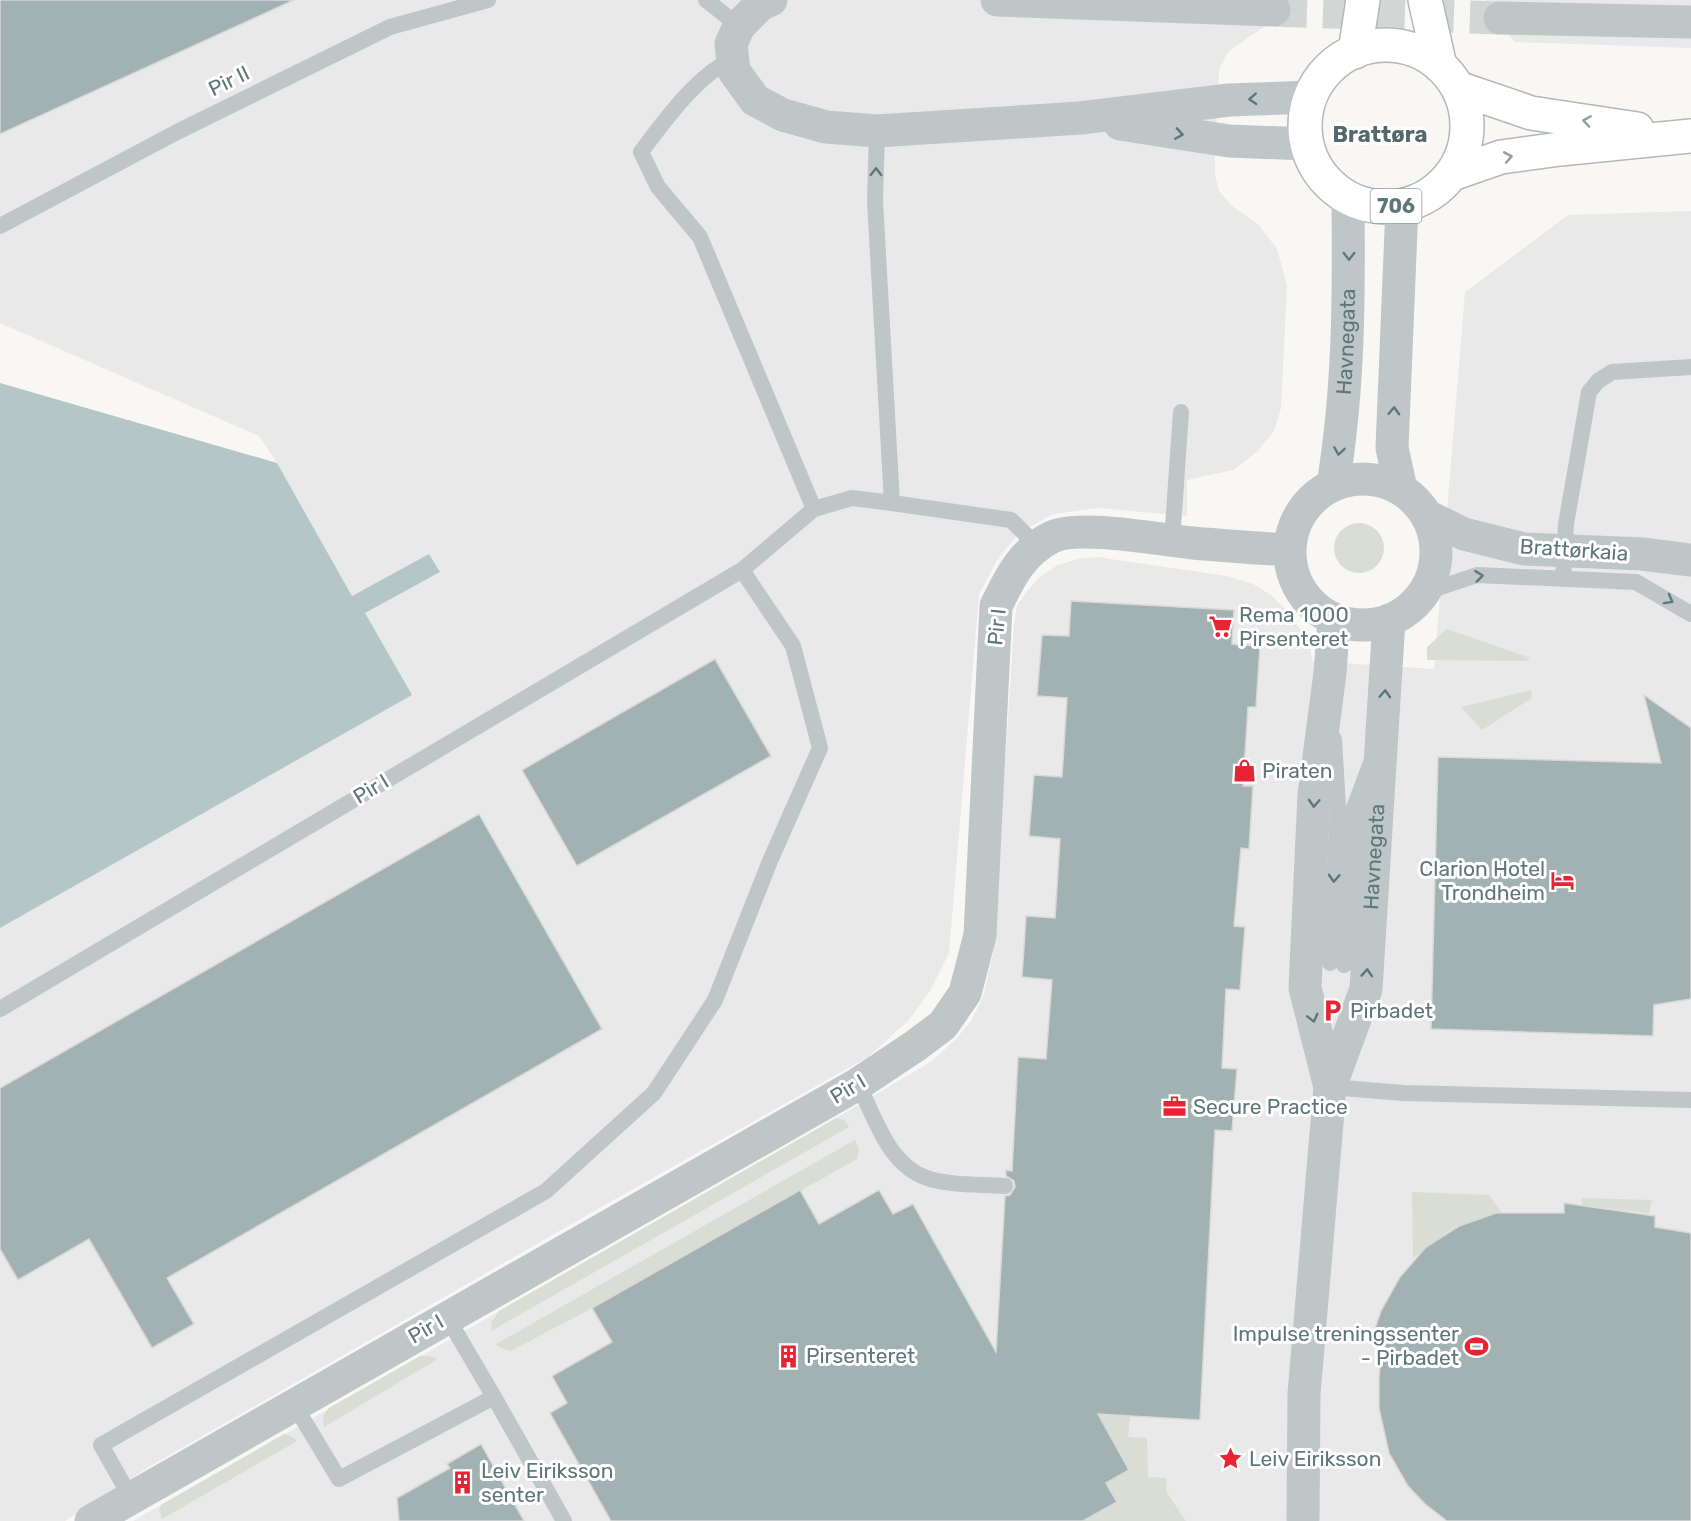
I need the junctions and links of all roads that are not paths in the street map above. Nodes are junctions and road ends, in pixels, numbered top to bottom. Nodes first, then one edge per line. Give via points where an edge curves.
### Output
1 (488, 0) edge
2 (706, 0) edge
3 (771, 0) edge
4 (997, 0) edge
5 (1363, 0) edge
6 (1425, 0) edge
7 (1274, 10) tunnel mouth
8 (1500, 18) tunnel mouth
9 (1691, 22) edge
10 (739, 26) junction
11 (1355, 52) junction
12 (733, 60) junction
13 (1449, 77) junction
14 (1311, 97) junction
15 (1080, 118) junction
16 (877, 131) junction
17 (1689, 136) edge
18 (1307, 144) junction
19 (1452, 174) junction
20 (1348, 198) junction
21 (1402, 206) junction
22 (0, 226) edge
23 (1691, 367) edge
24 (1181, 412) dead end
25 (1333, 485) junction
26 (1401, 489) junction
27 (892, 503) junction
28 (814, 509) junction
29 (1427, 516) junction
30 (1172, 541) junction
31 (1037, 546) junction
32 (1289, 550) junction
33 (1691, 560) edge
34 (1564, 565) junction
35 (742, 570) junction
36 (1423, 593) junction
37 (1691, 614) edge
38 (1334, 620) junction
39 (1389, 620) junction
40 (1330, 673) junction
41 (1382, 728) junction
42 (0, 1009) edge
43 (858, 1084) junction
44 (1330, 1088) junction
45 (1691, 1100) edge
46 (1005, 1186) dead end
47 (447, 1317) junction
48 (494, 1397) junction
49 (295, 1406) junction
50 (131, 1498) junction
51 (1303, 1520) edge
52 (91, 1521) edge
53 (564, 1521) edge

1 - 22 lane, Pir II via 390,27 177,132
2 - 10 lane
3 - 10 street via 761,4
4 - 7 street
5 - 11 highway
6 - 13 highway, 706
8 - 9 street
10 - 12 street via 731,44
11 - 13 highway, 706 via 1377,46 1400,46 1421,53
11 - 14 highway, 706 via 1336,63
12 - 16 street via 734,71 755,100 783,115 826,127
12 - 28 lane via 720,64 670,111 642,152 658,187 700,237
17 -> 13 highway, 706 via 1531,113
13 - 19 highway, 706 via 1465,109 1467,131 1463,154
14 -> 15 street via 1229,100
14 - 18 highway, 706 via 1306,120
15 - 16 street
15 -> 18 street via 1228,141
27 -> 16 lane via 876,213
19 -> 17 highway, 706 via 1501,157
18 - 20 highway, 706 via 1316,166
19 - 21 highway, 706 via 1439,189
20 - 21 highway, 706 via 1374,207
20 -> 25 street, Havnegata via 1349,325 1342,431
26 -> 21 street via 1392,448
23 - 34 lane via 1612,372 1589,392 1566,524
24 - 30 lane
25 - 26 street via 1356,479 1379,480
25 - 32 street via 1302,511
26 - 29 street
27 - 28 lane via 852,498
27 - 31 lane via 1011,520
28 - 35 lane, Pir I
29 - 34 street, Brattørkaia via 1464,534 1524,549
29 - 36 street via 1435,539 1436,562
30 - 31 street, Pir I via 1078,531 1055,536
30 - 32 street, Pir I
31 - 43 street, Pir I via 1014,570 996,606 980,935 965,993 943,1025
32 - 38 street via 1292,572 1301,591
33 - 34 street, Brattørkaia via 1642,554
36 -> 34 lane via 1477,575
34 -> 37 lane via 1636,582
35 - 42 lane, Pir I
35 - 50 lane via 793,646 820,748 715,1000 654,1093 546,1191 101,1445
36 - 39 street via 1408,609
38 - 39 street via 1371,625
38 - 40 street, Havnegata
41 -> 39 street, Havnegata
40 -> 41 lane via 1338,807 1337,964 1354,808
40 -> 44 street, Havnegata via 1314,795 1305,988
44 -> 41 street, Havnegata via 1366,990
43 - 46 lane via 886,1143 910,1169 945,1182
43 - 47 street, Pir I
44 - 45 lane
44 - 51 street, Havnegata via 1304,1394
47 - 48 lane
47 - 49 street, Pir I
48 - 49 lane via 339,1479
48 - 53 lane
49 - 50 street, Pir I
50 - 52 street, Pir I

